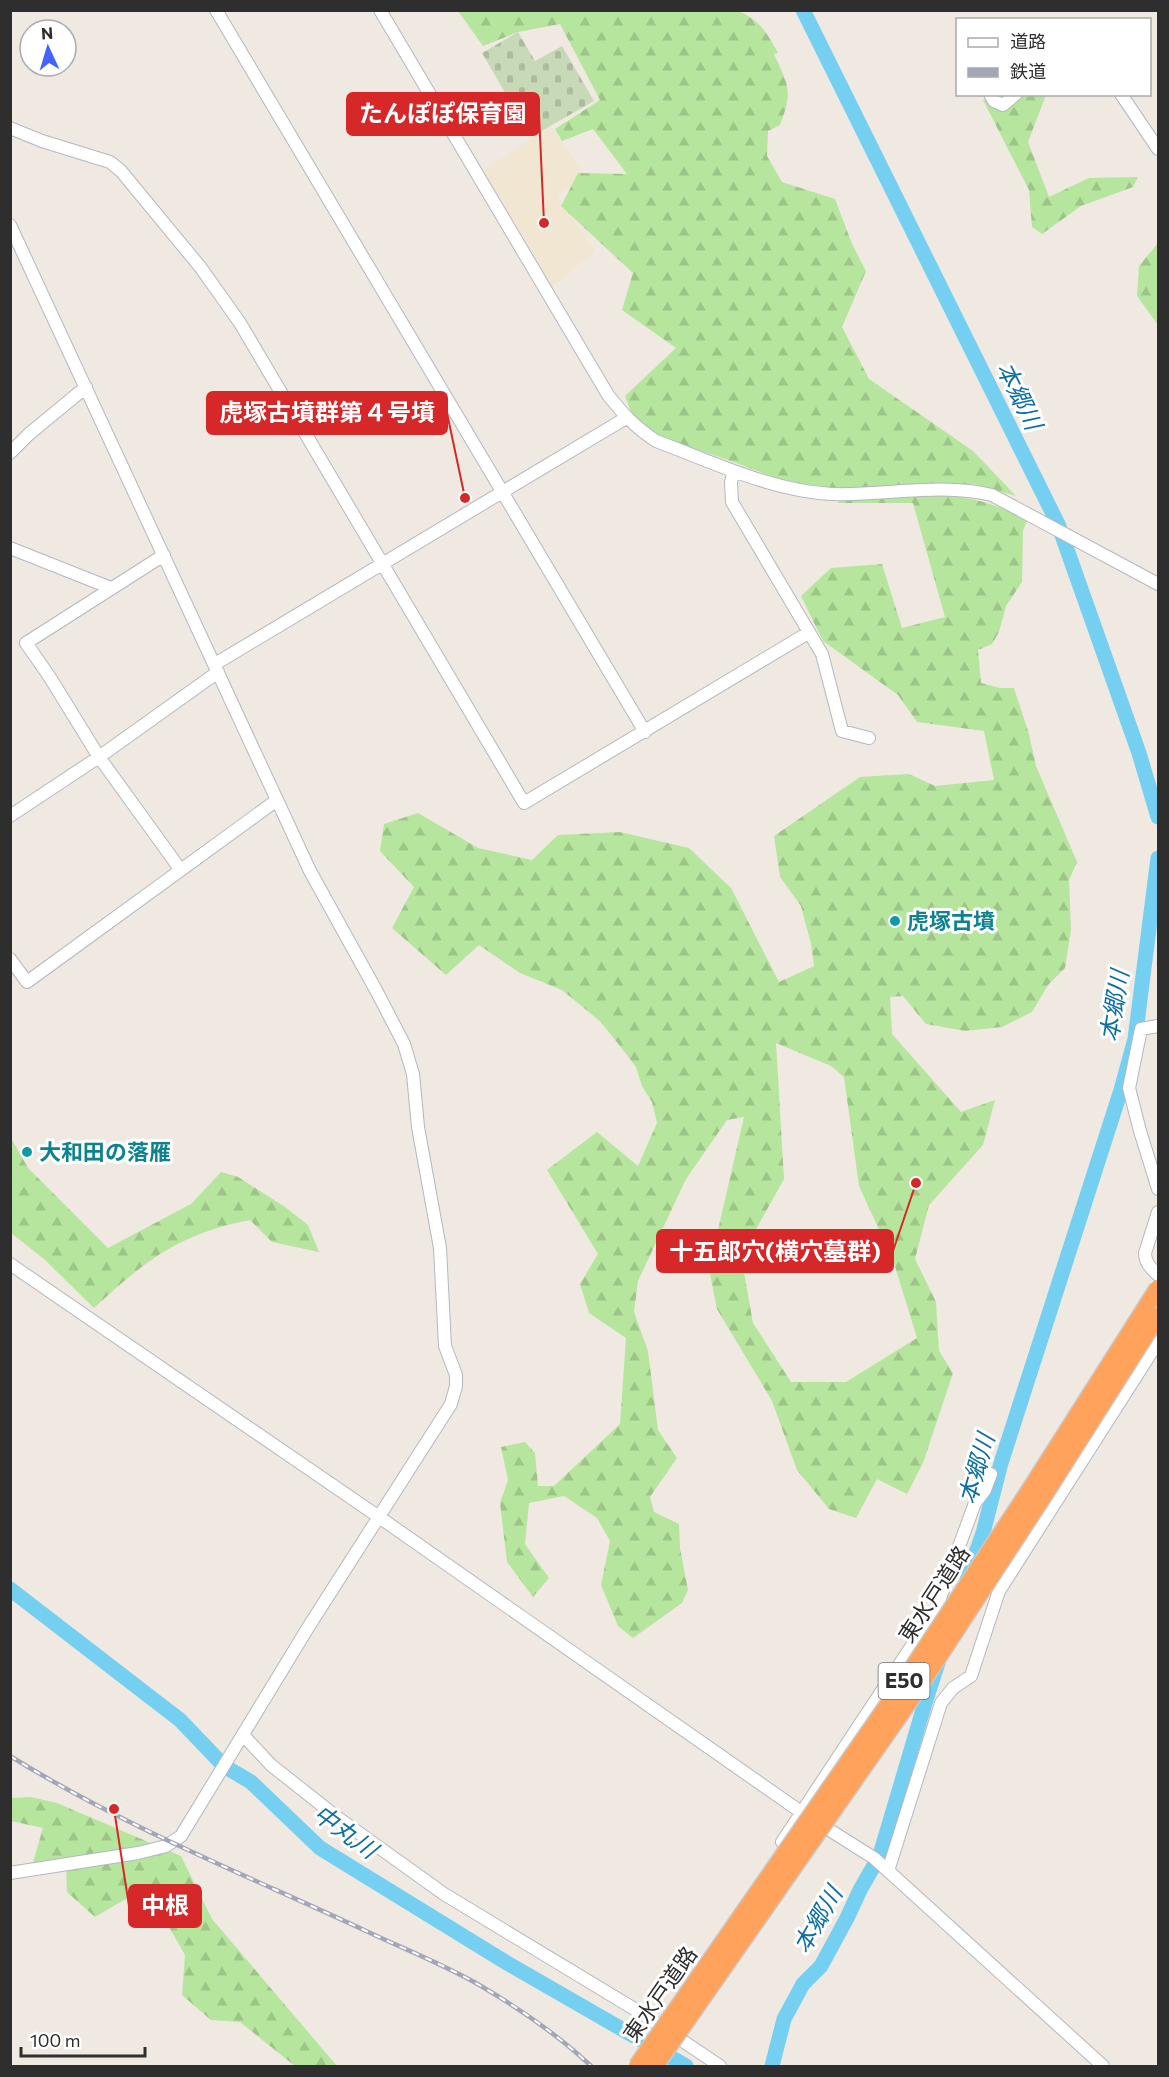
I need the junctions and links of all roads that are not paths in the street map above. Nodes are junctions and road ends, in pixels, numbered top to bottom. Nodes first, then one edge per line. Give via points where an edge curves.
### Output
1 (216, 10) edge
2 (380, 10) edge
3 (991, 96) edge
4 (1014, 96) edge
5 (1122, 96) edge
6 (10, 128) edge
7 (1158, 149) edge
8 (10, 225) edge
9 (86, 387) junction
10 (626, 418) junction
11 (10, 453) edge
12 (734, 471) junction
13 (503, 492) junction
14 (10, 548) edge
15 (164, 555) junction
16 (382, 563) junction
17 (1158, 584) edge
18 (111, 588) junction
19 (808, 633) junction
20 (216, 668) junction
21 (645, 732) junction
22 (869, 738) dead end
23 (99, 757) junction
24 (277, 800) junction
25 (10, 816) edge
26 (180, 869) junction
27 (10, 959) edge
28 (1158, 1026) edge
29 (1158, 1189) edge
30 (1158, 1212) edge
31 (10, 1264) edge
32 (1158, 1275) edge
33 (1158, 1288) edge
34 (1158, 1316) edge
35 (1158, 1342) edge
36 (991, 1474) dead end
37 (379, 1517) junction
38 (243, 1735) junction
39 (801, 1812) junction
40 (782, 1842) dead end
41 (880, 1864) junction
42 (10, 1873) edge
43 (637, 2067) edge
44 (655, 2067) edge
45 (720, 2067) edge
46 (1103, 2067) edge

1 - 13 street
2 - 10 street via 608,395
3 - 4 street via 1003,105
5 - 7 street
6 - 16 street via 110,162 121,171 201,268 240,323
8 - 9 street
9 - 11 street
9 - 15 street
10 - 12 street via 656,441
10 - 13 street
12 - 17 street via 786,488 833,494 970,489 1010,503
12 - 19 street via 732,502
13 - 16 street
13 - 21 street
14 - 18 street
15 - 18 street
15 - 20 street
16 - 20 street
16 - 21 street via 524,803
18 - 23 street via 26,643
19 - 21 street
19 - 22 street via 822,654 842,731
20 - 23 street
20 - 24 street
23 - 25 street
23 - 26 street
24 - 26 street
24 - 37 street via 310,871 404,1044 413,1074 418,1126 440,1248 445,1346 456,1375 455,1395
26 - 27 street via 27,982
28 - 29 street via 1141,1029 1128,1088
30 - 32 street via 1145,1253 1145,1260
31 - 37 street
33 - 43 highway, 東水戸道路 / E50, bridge via 898,1690
34 - 44 highway, 東水戸道路 / E50, bridge via 911,1699
35 - 41 street via 1003,1584 971,1676 952,1688 942,1703
36 - 39 street via 972,1509 936,1609
37 - 38 street
37 - 39 street
38 - 42 street via 181,1836 166,1846 138,1854
38 - 45 street via 271,1764 338,1818 444,1894 641,2013
39 - 40 street
39 - 41 street
41 - 46 street

